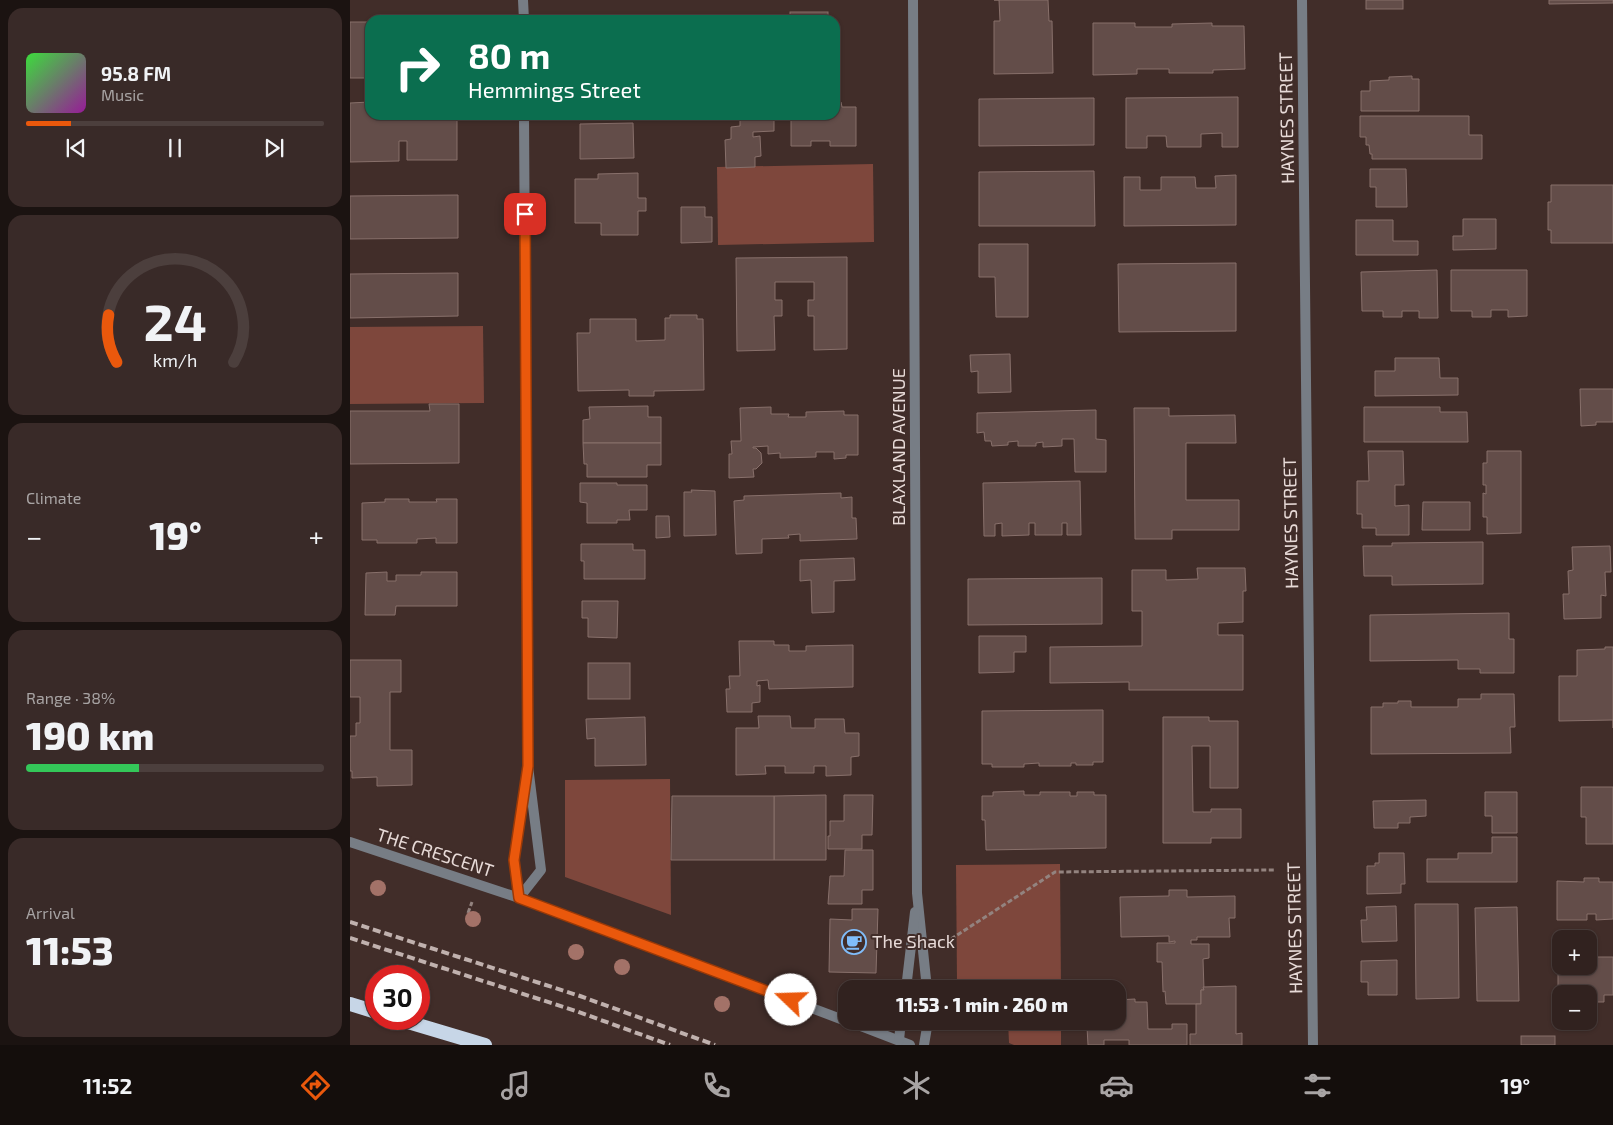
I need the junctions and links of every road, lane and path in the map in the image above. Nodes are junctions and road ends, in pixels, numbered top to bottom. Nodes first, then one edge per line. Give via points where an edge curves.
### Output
1 (524, 0) edge
2 (913, 0) edge
3 (1302, 0) edge
4 (524, 15) edge
5 (524, 120) edge
6 (528, 766) junction
7 (350, 842) edge
8 (1274, 870) dead end
9 (917, 893) junction
10 (519, 898) junction
11 (951, 939) dead end
12 (907, 980) edge
13 (926, 980) edge
14 (350, 1004) edge
15 (365, 1009) edge
16 (838, 1018) edge
17 (430, 1029) edge
18 (872, 1030) edge
19 (900, 1030) edge
20 (926, 1030) edge
21 (899, 1040) junction
22 (484, 1045) edge
23 (910, 1045) edge
24 (924, 1045) edge
25 (1313, 1045) edge

1 - 4 street
2 - 9 street, BLAXLAND AVENUE
3 - 25 street, HAYNES STREET
5 - 6 street
6 - 10 street via 514,860
6 - 10 street via 541,870
7 - 10 street, THE CRESCENT
8 - 11 path via 1055,872
9 - 12 street, BLAXLAND AVENUE
9 - 13 street, BLAXLAND AVENUE
10 - 16 street, THE CRESCENT
14 - 15 highway
17 - 22 highway
18 - 21 street, THE CRESCENT
19 - 21 street
20 - 24 street
21 - 23 street, THE CRESCENT

